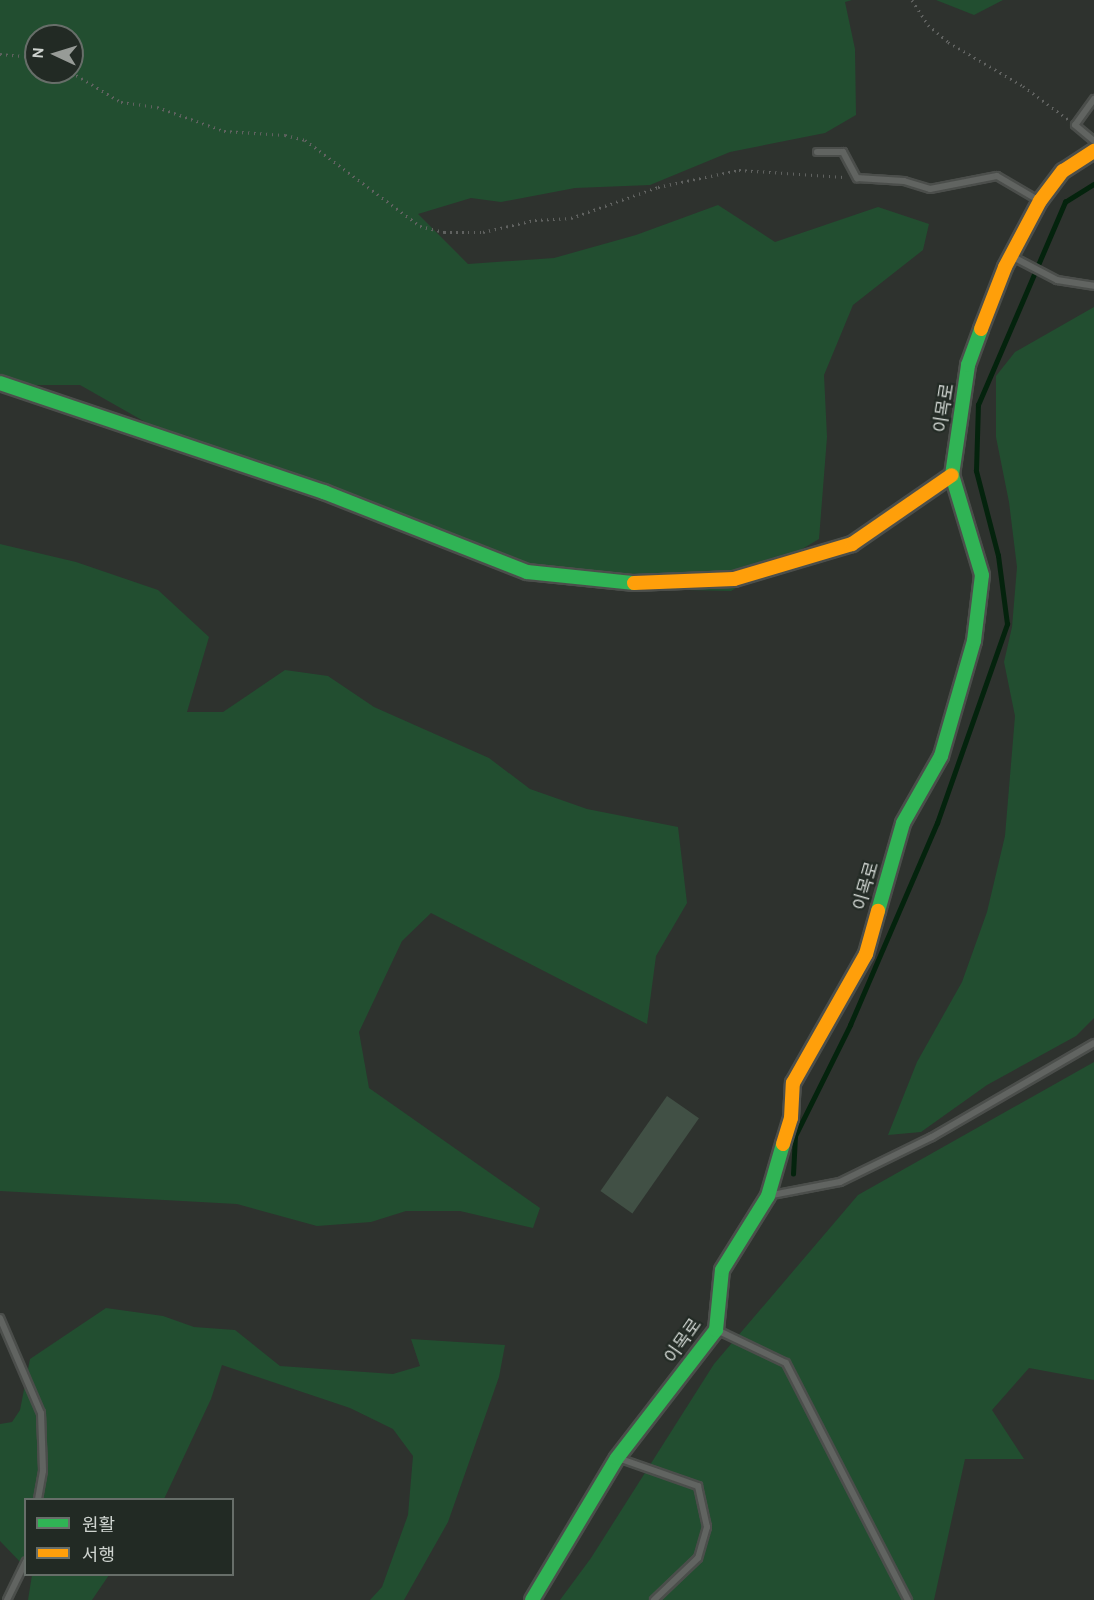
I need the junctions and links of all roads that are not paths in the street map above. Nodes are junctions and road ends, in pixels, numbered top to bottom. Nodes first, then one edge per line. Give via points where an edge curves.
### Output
1 (1094, 99) edge
2 (1094, 141) edge
3 (1094, 151) edge
4 (817, 152) dead end
5 (1040, 201) junction
6 (1012, 257) junction
7 (1094, 286) edge
8 (0, 383) edge
9 (952, 475) junction
10 (1094, 1043) edge
11 (768, 1196) junction
12 (0, 1318) edge
13 (716, 1330) junction
14 (617, 1458) junction
15 (38, 1498) edge
16 (24, 1565) edge
17 (7, 1600) edge
18 (532, 1600) edge
19 (654, 1600) edge
20 (908, 1600) edge

1 - 2 lane via 1075,125
3 - 5 street, 이목로 via 1062,171
4 - 5 lane via 843,152 857,178 904,181 930,189 997,176
5 - 6 street, 이목로
6 - 7 lane via 1057,280
6 - 9 street, 이목로 via 968,365
8 - 9 street via 324,492 527,572 651,585 734,579 852,544
9 - 11 street, 이목로 via 982,576 974,641 941,756 903,823 866,954 793,1083 791,1118
10 - 11 lane via 932,1137 840,1182
11 - 13 street, 이목로 via 722,1270
12 - 15 lane via 41,1413 44,1471
13 - 14 street, 이목로
13 - 20 lane via 786,1363
14 - 18 street, 이목로
14 - 19 lane via 698,1486 706,1527 698,1558
16 - 17 lane

